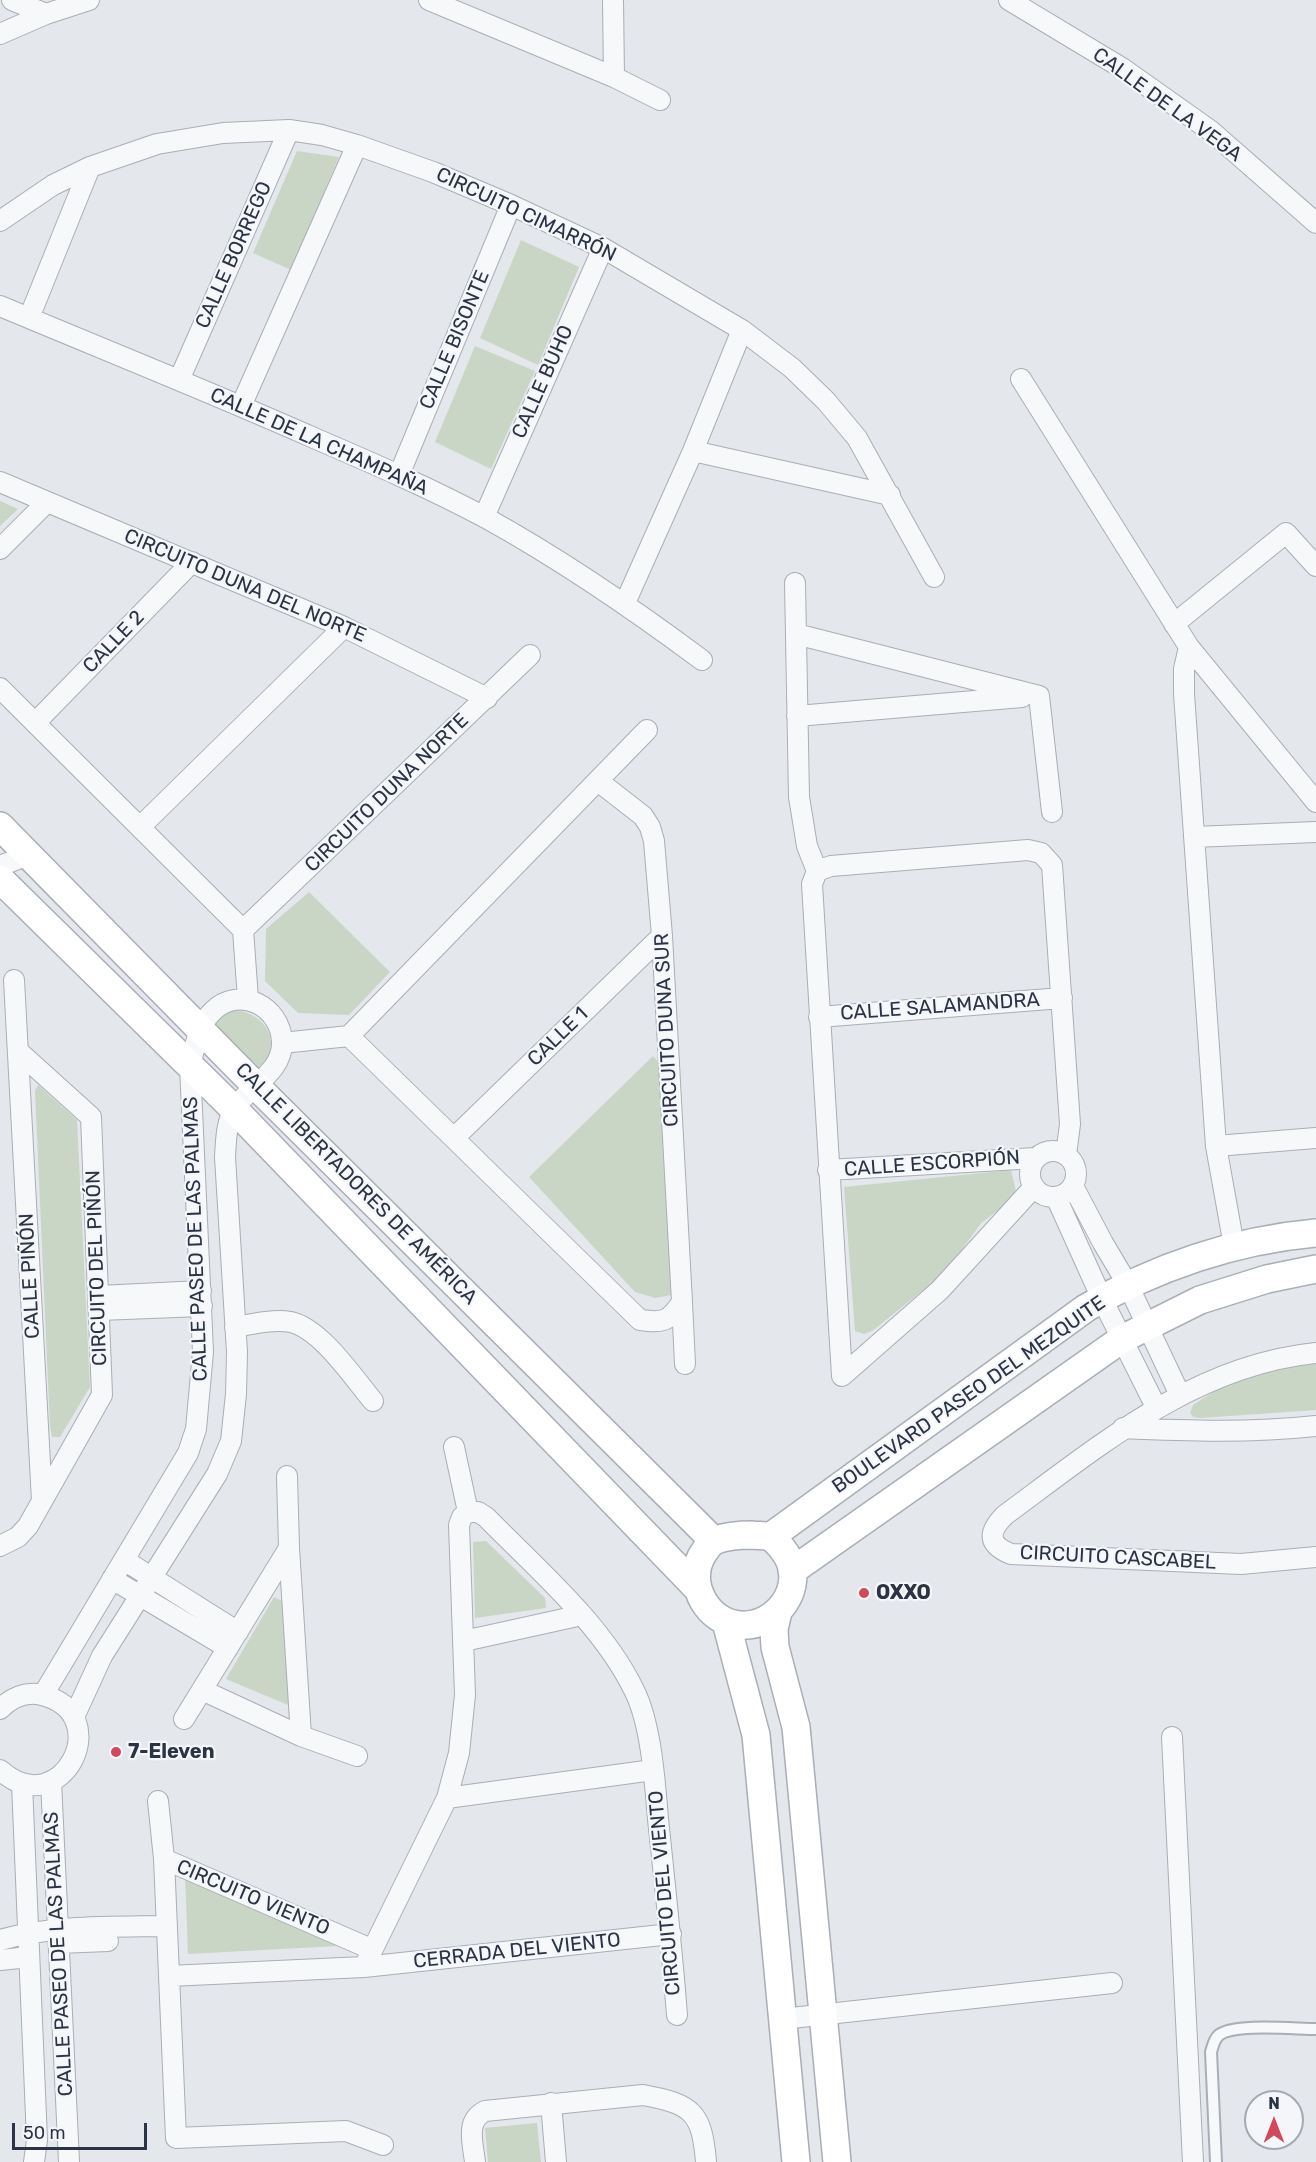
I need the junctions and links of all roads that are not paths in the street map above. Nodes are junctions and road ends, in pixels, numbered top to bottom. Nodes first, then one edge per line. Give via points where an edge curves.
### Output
1 (12, 0) edge
2 (89, 0) edge
3 (429, 0) edge
4 (613, 0) edge
5 (1009, 0) edge
6 (46, 14) junction
7 (0, 34) edge
8 (614, 77) junction
9 (660, 99) dead end
10 (289, 130) junction
11 (357, 145) junction
12 (90, 167) junction
13 (511, 205) junction
14 (0, 221) edge
15 (1316, 223) edge
16 (603, 248) junction
17 (0, 306) edge
18 (29, 318) junction
19 (742, 330) junction
20 (179, 380) junction
21 (1021, 380) dead end
22 (241, 406) junction
23 (693, 452) junction
24 (399, 475) junction
25 (0, 482) edge
26 (890, 495) junction
27 (47, 502) junction
28 (484, 517) junction
29 (0, 549) edge
30 (192, 562) junction
31 (1316, 566) edge
32 (934, 577) dead end
33 (795, 583) dead end
34 (625, 603) junction
35 (1174, 624) junction
36 (344, 627) junction
37 (796, 634) junction
38 (1189, 647) junction
39 (530, 655) dead end
40 (702, 660) dead end
41 (0, 688) edge
42 (1039, 696) junction
43 (487, 698) junction
44 (797, 716) junction
45 (35, 723) junction
46 (646, 730) dead end
47 (598, 782) junction
48 (1316, 802) edge
49 (1052, 812) dead end
50 (0, 826) edge
51 (140, 827) junction
52 (1316, 832) edge
53 (1194, 837) junction
54 (28, 855) junction
55 (0, 866) edge
56 (817, 871) junction
57 (0, 879) edge
58 (243, 930) junction
59 (662, 936) junction
60 (14, 980) dead end
61 (1062, 998) junction
62 (248, 999) junction
63 (819, 1017) junction
64 (201, 1030) junction
65 (349, 1036) junction
66 (282, 1043) junction
67 (19, 1052) junction
68 (190, 1066) junction
69 (256, 1086) junction
70 (234, 1109) junction
71 (454, 1138) junction
72 (1316, 1138) edge
73 (1216, 1146) junction
74 (1066, 1155) junction
75 (1036, 1158) junction
76 (828, 1170) junction
77 (1073, 1186) junction
78 (1034, 1187) junction
79 (1056, 1197) junction
80 (1316, 1233) edge
81 (1234, 1246) junction
82 (1316, 1269) edge
83 (233, 1271) junction
84 (1128, 1286) junction
85 (201, 1290) junction
86 (1102, 1299) junction
87 (682, 1302) junction
88 (99, 1303) junction
89 (1147, 1326) junction
90 (235, 1327) junction
91 (1122, 1339) junction
92 (203, 1352) junction
93 (237, 1352) junction
94 (1316, 1353) edge
95 (685, 1364) dead end
96 (1180, 1395) junction
97 (373, 1401) dead end
98 (1156, 1407) junction
99 (1316, 1426) edge
100 (1123, 1428) junction
101 (454, 1447) dead end
102 (287, 1476) dead end
103 (42, 1501) junction
104 (468, 1512) junction
105 (770, 1537) junction
106 (714, 1541) junction
107 (0, 1546) edge
108 (289, 1548) junction
109 (1316, 1557) edge
110 (124, 1560) junction
111 (792, 1571) junction
112 (151, 1577) junction
113 (112, 1580) junction
114 (698, 1589) junction
115 (140, 1596) junction
116 (778, 1612) junction
117 (582, 1615) junction
118 (726, 1622) junction
119 (233, 1640) junction
120 (464, 1641) junction
121 (202, 1690) junction
122 (43, 1695) junction
123 (0, 1709) edge
124 (74, 1718) junction
125 (184, 1719) dead end
126 (301, 1736) junction
127 (1172, 1737) dead end
128 (357, 1756) dead end
129 (0, 1770) edge
130 (653, 1770) junction
131 (51, 1781) junction
132 (22, 1784) junction
133 (447, 1798) junction
134 (158, 1801) dead end
135 (164, 1859) junction
136 (28, 1932) junction
137 (167, 1932) junction
138 (670, 1934) junction
139 (58, 1936) junction
140 (0, 1940) edge
141 (371, 1949) junction
142 (29, 1957) junction
143 (0, 1960) edge
144 (364, 1967) junction
145 (170, 1976) junction
146 (1112, 1983) dead end
147 (62, 2013) junction
148 (32, 2014) junction
149 (676, 2015) dead end
150 (823, 2015) junction
151 (782, 2019) junction
152 (1316, 2029) edge
153 (551, 2103) junction
154 (383, 2145) dead end
155 (34, 2162) edge
156 (69, 2162) edge
157 (475, 2162) edge
158 (556, 2162) edge
159 (706, 2162) edge
160 (796, 2162) edge
161 (837, 2162) edge
162 (1193, 2162) edge
163 (1216, 2162) edge

1 - 6 street
2 - 6 street
3 - 8 street
4 - 8 street
5 - 15 street, CALLE DE LA VEGA via 1122,68 1202,125
6 - 7 street
8 - 9 street
10 - 11 street, CIRCUITO CIMARRÓN
10 - 12 street, CIRCUITO CIMARRÓN via 223,133 156,144
10 - 20 street, CALLE BORREGO
11 - 13 street, CIRCUITO CIMARRÓN
11 - 22 street
12 - 14 street, CIRCUITO CIMARRÓN via 53,185
12 - 18 street
13 - 16 street, CIRCUITO CIMARRÓN
13 - 24 street, CALLE BISONTE
16 - 19 street, CIRCUITO CIMARRÓN
16 - 28 street, CALLE BUHO
17 - 18 street, CALLE DE LA CHAMPAÑA
18 - 20 street, CALLE DE LA CHAMPAÑA
19 - 23 street
19 - 26 street, CIRCUITO CIMARRÓN via 792,368 826,401 857,438
20 - 22 street, CALLE DE LA CHAMPAÑA
21 - 35 street
22 - 24 street, CALLE DE LA CHAMPAÑA
23 - 26 street
23 - 34 street
24 - 28 street, CALLE DE LA CHAMPAÑA
25 - 27 street, CIRCUITO DUNA DEL NORTE
26 - 32 street, CIRCUITO CIMARRÓN
27 - 29 street
27 - 30 street, CIRCUITO DUNA DEL NORTE
28 - 34 street, CALLE DE LA CHAMPAÑA
30 - 36 street, CIRCUITO DUNA DEL NORTE
30 - 45 street, CALLE 2
31 - 35 street via 1286,533
33 - 37 street
34 - 40 street, CALLE DE LA CHAMPAÑA
35 - 38 street
36 - 43 street, CIRCUITO DUNA DEL NORTE
36 - 51 street
37 - 42 street
37 - 44 street
38 - 48 street
38 - 53 street via 1184,694
39 - 43 street, CIRCUITO DUNA NORTE
41 - 45 street
42 - 44 street
42 - 49 street
43 - 58 street, CIRCUITO DUNA NORTE
44 - 56 street via 799,797 807,846
45 - 51 street
46 - 47 street
47 - 59 street, CIRCUITO DUNA SUR via 642,816 650,827
47 - 65 street
50 - 54 street, CALLE LIBERTADORES DE AMÉRICA
51 - 58 street
52 - 53 street
53 - 73 street
54 - 55 street
54 - 64 street, CALLE LIBERTADORES DE AMÉRICA
56 - 61 street via 831,866 1028,850 1041,853 1052,865
56 - 63 street via 812,884
57 - 68 street, CALLE LIBERTADORES DE AMÉRICA
58 - 62 street
59 - 71 street, CALLE 1
59 - 87 street, CIRCUITO DUNA SUR
60 - 67 street, CALLE PIÑÓN
61 - 63 street, CALLE SALAMANDRA
61 - 74 street via 1070,1124
62 - 64 street via 236,999 214,1009
62 - 66 street via 266,1008 281,1033
63 - 76 street
64 - 68 street, CALLE PASEO DE LAS PALMAS
64 - 69 street, CALLE LIBERTADORES DE AMÉRICA
65 - 66 street
65 - 71 street
66 - 69 street via 280,1056
67 - 88 street, CIRCUITO DEL PIÑÓN via 91,1117
67 - 103 street, CALLE PIÑÓN
68 - 70 street, CALLE LIBERTADORES DE AMÉRICA
68 - 85 street, CALLE PASEO DE LAS PALMAS
69 - 70 street, CALLE PASEO DE LAS PALMAS
69 - 106 street, CALLE LIBERTADORES DE AMÉRICA
70 - 83 street, CALLE PASEO DE LAS PALMAS via 225,1157
70 - 114 street, CALLE LIBERTADORES DE AMÉRICA
71 - 87 street via 640,1320 658,1322 672,1317
72 - 73 street
73 - 81 street
74 - 75 street via 1051,1150
74 - 77 street via 1076,1169
75 - 76 street, CALLE ESCORPIÓN
75 - 78 street via 1030,1177
76 - 78 street via 842,1376 940,1290
77 - 79 street
77 - 84 street
78 - 79 street
79 - 86 street
80 - 81 street, BOULEVARD PASEO DEL MEZQUITE
81 - 84 street, BOULEVARD PASEO DEL MEZQUITE
82 - 89 street via 1200,1300
83 - 85 street
83 - 90 street, CALLE PASEO DE LAS PALMAS
84 - 86 street, BOULEVARD PASEO DEL MEZQUITE
84 - 89 street
85 - 88 street
85 - 92 street, CALLE PASEO DE LAS PALMAS
86 - 91 street
86 - 105 street, BOULEVARD PASEO DEL MEZQUITE
87 - 95 street, CIRCUITO DUNA SUR
88 - 103 street, CIRCUITO DEL PIÑÓN via 102,1395
89 - 91 street
89 - 96 street
90 - 93 street, CALLE PASEO DE LAS PALMAS
90 - 97 street via 278,1321 303,1327 317,1335
91 - 98 street
91 - 111 street
92 - 93 street
92 - 110 street, CALLE PASEO DE LAS PALMAS via 196,1430 188,1453
93 - 112 street, CALLE PASEO DE LAS PALMAS via 231,1441 217,1473
94 - 96 street, CIRCUITO CASCABEL via 1289,1356 1223,1376
96 - 98 street, CIRCUITO CASCABEL
98 - 100 street, CIRCUITO CASCABEL
99 - 100 street via 1201,1432
100 - 109 street, CIRCUITO CASCABEL via 1005,1515 993,1529 996,1546 1011,1554 1241,1564
101 - 104 street
102 - 108 street
103 - 107 street, CIRCUITO DEL PIÑÓN via 18,1537
104 - 117 street, CIRCUITO DEL VIENTO via 486,1517
104 - 120 street via 459,1525
105 - 106 street via 742,1535
105 - 111 street via 784,1552
106 - 114 street via 699,1562
108 - 119 street
108 - 126 street
110 - 112 street
110 - 113 street, CALLE PASEO DE LAS PALMAS
111 - 116 street via 790,1593
112 - 115 street, CALLE PASEO DE LAS PALMAS
112 - 119 street
113 - 115 street
113 - 122 street, CALLE PASEO DE LAS PALMAS
114 - 118 street via 708,1609
115 - 119 street
115 - 124 street, CALLE PASEO DE LAS PALMAS via 102,1656
116 - 118 street via 759,1623
116 - 150 street via 775,1647 795,1727
117 - 120 street
117 - 130 street, CIRCUITO DEL VIENTO via 635,1691
118 - 151 street via 756,1735
119 - 121 street
120 - 133 street via 459,1753
121 - 125 street
121 - 126 street
122 - 123 street via 21,1695
122 - 124 street via 64,1705
124 - 131 street via 79,1748 63,1774
126 - 128 street
127 - 162 street
129 - 132 street
130 - 133 street, CIRCUITO DEL VIENTO
130 - 138 street, CIRCUITO DEL VIENTO
131 - 132 street
131 - 139 street, CALLE PASEO DE LAS PALMAS
132 - 136 street, CALLE PASEO DE LAS PALMAS
133 - 141 street
134 - 135 street
135 - 137 street, CIRCUITO VIENTO
135 - 141 street, CIRCUITO VIENTO
136 - 139 street
136 - 140 street
136 - 142 street, CALLE PASEO DE LAS PALMAS
137 - 139 street
137 - 145 street, CIRCUITO VIENTO
138 - 144 street, CERRADA DEL VIENTO
138 - 149 street, CIRCUITO DEL VIENTO
139 - 147 street, CALLE PASEO DE LAS PALMAS
141 - 144 street
142 - 143 street
142 - 148 street, CALLE PASEO DE LAS PALMAS
144 - 145 street, CIRCUITO VIENTO
145 - 154 street via 176,2138 346,2131
146 - 150 street
147 - 148 street
147 - 156 street, CALLE PASEO DE LAS PALMAS
148 - 155 street, CALLE PASEO DE LAS PALMAS via 37,2140
150 - 151 street
150 - 161 street
151 - 160 street
152 - 163 lane via 1241,2028 1220,2034 1215,2040 1211,2052
153 - 157 street via 477,2115 472,2126
153 - 158 street
153 - 159 street via 643,2095 665,2099 692,2113 700,2123

